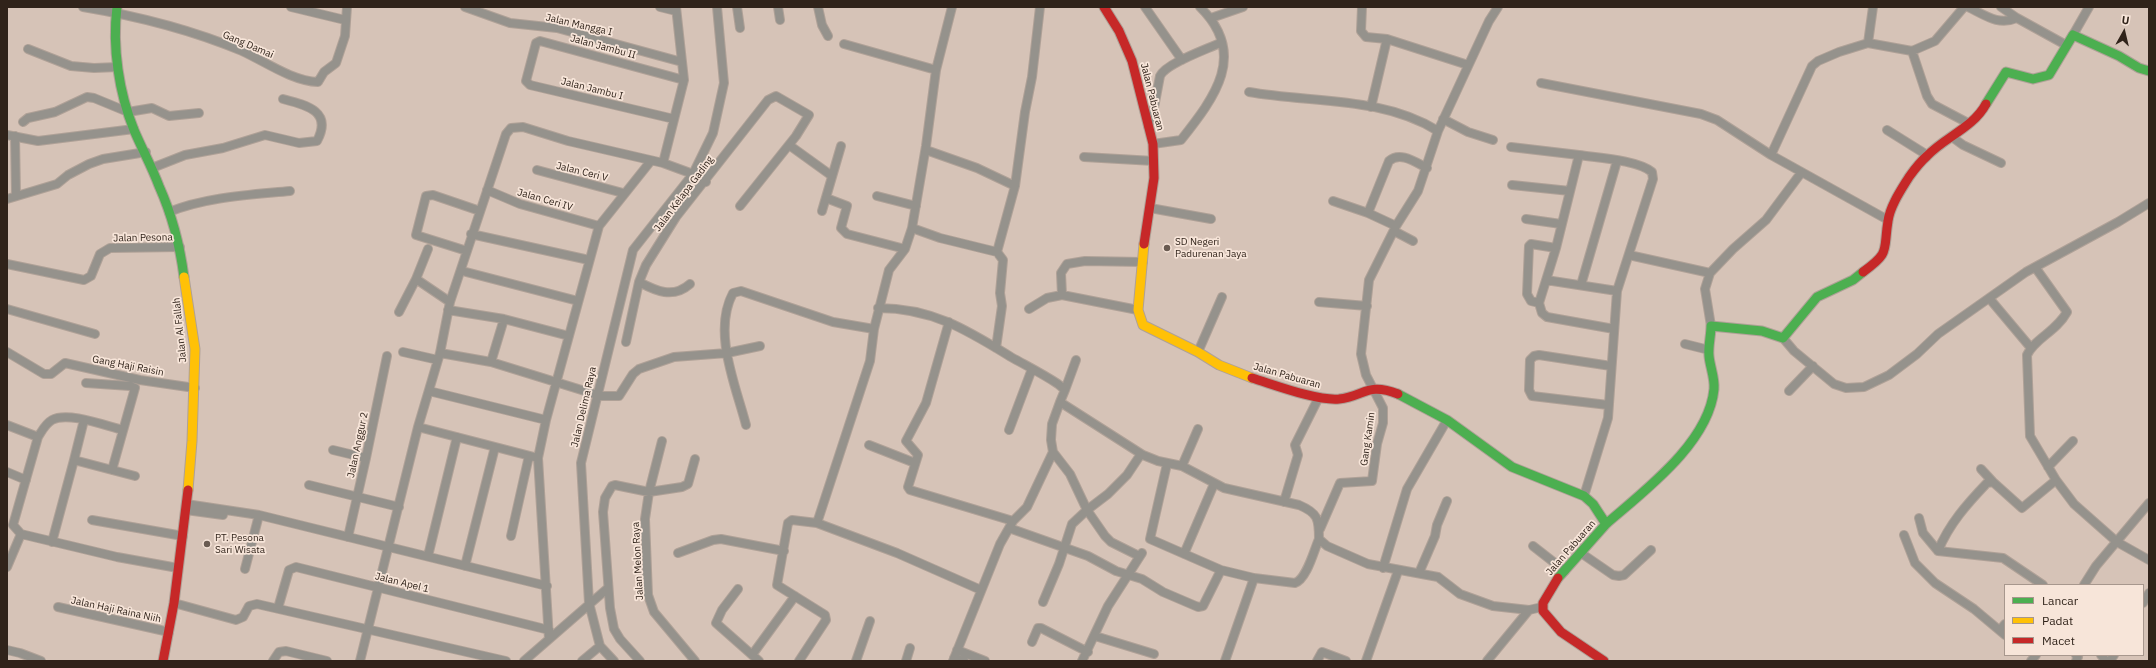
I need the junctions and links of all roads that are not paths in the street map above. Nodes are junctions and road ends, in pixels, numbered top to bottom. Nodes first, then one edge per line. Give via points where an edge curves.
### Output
1 (83, 7) edge
2 (291, 7) edge
3 (347, 7) edge
4 (660, 7) edge
5 (717, 7) edge
6 (737, 7) edge
7 (778, 7) edge
8 (818, 7) edge
9 (952, 7) edge
10 (1040, 7) edge
11 (1104, 7) edge
12 (1145, 7) edge
13 (1200, 7) edge
14 (1243, 7) edge
15 (1362, 7) edge
16 (1498, 7) edge
17 (1873, 7) edge
18 (1964, 7) edge
19 (1968, 7) edge
20 (2001, 7) edge
21 (2089, 7) edge
22 (468, 8) edge
23 (676, 9) edge
24 (116, 10) edge
25 (1211, 18) junction
26 (2017, 18) junction
27 (345, 20) junction
28 (780, 20) dead end
29 (740, 28) dead end
30 (2073, 35) junction
31 (828, 36) dead end
32 (1387, 39) junction
33 (1222, 42) junction
34 (1868, 43) junction
35 (844, 44) dead end
36 (2066, 45) junction
37 (28, 49) dead end
38 (1912, 51) junction
39 (1182, 60) junction
40 (531, 62) joint
41 (682, 62) junction
42 (1468, 65) junction
43 (118, 67) junction
44 (936, 70) junction
45 (2149, 71) edge
46 (684, 80) junction
47 (1541, 83) dead end
48 (1249, 92) dead end
49 (283, 99) dead end
50 (1371, 107) junction
51 (128, 112) junction
52 (199, 113) dead end
53 (674, 119) junction
54 (1443, 119) junction
55 (23, 122) dead end
56 (1968, 123) junction
57 (1148, 126) junction
58 (134, 129) junction
59 (1887, 130) dead end
60 (1438, 131) junction
61 (11, 135) edge
62 (1952, 137) junction
63 (1493, 140) dead end
64 (1153, 144) junction
65 (789, 145) junction
66 (841, 146) dead end
67 (1510, 147) dead end
68 (926, 150) junction
69 (146, 152) junction
70 (1579, 155) junction
71 (1927, 155) junction
72 (1772, 156) junction
73 (1084, 157) dead end
74 (1154, 161) junction
75 (1618, 161) junction
76 (650, 162) junction
77 (662, 163) junction
78 (2001, 163) dead end
79 (152, 168) junction
80 (1427, 168) junction
81 (537, 170) dead end
82 (1801, 173) junction
83 (832, 176) junction
84 (699, 178) junction
85 (1512, 185) dead end
86 (1015, 186) junction
87 (487, 190) junction
88 (290, 191) dead end
89 (1570, 191) junction
90 (623, 193) junction
91 (16, 196) junction
92 (877, 196) dead end
93 (826, 198) junction
94 (7, 199) edge
95 (1333, 201) dead end
96 (2149, 203) edge
97 (740, 206) dead end
98 (916, 206) junction
99 (1150, 208) junction
100 (480, 211) junction
101 (822, 211) dead end
102 (169, 212) junction
103 (1368, 213) junction
104 (1211, 219) dead end
105 (1526, 219) dead end
106 (1888, 220) junction
107 (1561, 224) junction
108 (599, 226) junction
109 (912, 228) junction
110 (1395, 228) junction
111 (471, 234) junction
112 (1413, 241) dead end
113 (180, 247) junction
114 (1556, 248) junction
115 (428, 249) dead end
116 (905, 249) junction
117 (467, 251) junction
118 (997, 252) junction
119 (1629, 255) junction
120 (589, 260) junction
121 (1143, 262) junction
122 (7, 264) edge
123 (2035, 267) junction
124 (466, 272) dead end
125 (1710, 273) junction
126 (416, 279) junction
127 (1546, 280) junction
128 (639, 282) junction
129 (690, 284) dead end
130 (1581, 285) junction
131 (1617, 291) junction
132 (1062, 295) junction
133 (1222, 297) dead end
134 (1989, 298) junction
135 (578, 301) junction
136 (450, 302) junction
137 (1319, 302) dead end
138 (1539, 303) junction
139 (1367, 306) junction
140 (878, 308) junction
141 (7, 309) edge
142 (1029, 309) dead end
143 (448, 310) junction
144 (1138, 310) junction
145 (399, 312) dead end
146 (504, 319) junction
147 (949, 322) junction
148 (1711, 326) junction
149 (874, 329) junction
150 (1614, 329) junction
151 (95, 334) dead end
152 (568, 336) junction
153 (1783, 338) junction
154 (626, 342) dead end
155 (1685, 344) dead end
156 (760, 346) dead end
157 (996, 348) junction
158 (2031, 348) junction
159 (1709, 350) junction
160 (7, 352) edge
161 (402, 352) dead end
162 (1198, 352) junction
163 (727, 353) junction
164 (387, 356) dead end
165 (439, 356) junction
166 (1076, 360) dead end
167 (491, 362) junction
168 (1611, 366) junction
169 (1813, 366) junction
170 (1032, 369) junction
171 (556, 381) junction
172 (86, 383) dead end
173 (194, 388) junction
174 (1372, 388) junction
175 (1065, 390) junction
176 (1789, 391) dead end
177 (428, 392) junction
178 (599, 395) junction
179 (1319, 397) junction
180 (1060, 402) junction
181 (1608, 405) junction
182 (84, 420) junction
183 (546, 420) junction
184 (1448, 420) junction
185 (746, 424) dead end
186 (7, 425) edge
187 (418, 427) junction
188 (1198, 429) dead end
189 (123, 430) junction
190 (1009, 430) dead end
191 (38, 437) junction
192 (457, 437) junction
193 (662, 441) dead end
194 (2073, 441) dead end
195 (869, 445) dead end
196 (495, 447) junction
197 (333, 450) dead end
198 (1053, 452) junction
199 (1141, 454) junction
200 (529, 456) junction
201 (366, 458) junction
202 (538, 458) junction
203 (695, 459) dead end
204 (74, 460) junction
205 (915, 463) junction
206 (1167, 464) junction
207 (1182, 466) junction
208 (2048, 467) junction
209 (1981, 468) dead end
210 (112, 470) junction
211 (7, 472) edge
212 (135, 476) dead end
213 (26, 480) junction
214 (2056, 480) junction
215 (1993, 482) junction
216 (1214, 484) junction
217 (309, 485) dead end
218 (649, 492) junction
219 (1584, 496) junction
220 (357, 497) junction
221 (1447, 501) dead end
222 (1284, 502) junction
223 (2149, 503) edge
224 (186, 507) junction
225 (399, 507) junction
226 (1087, 510) junction
227 (261, 517) junction
228 (1919, 518) dead end
229 (92, 520) dead end
230 (817, 523) junction
231 (1606, 524) junction
232 (1011, 525) junction
233 (21, 534) junction
234 (1319, 535) junction
235 (1904, 535) dead end
236 (183, 536) junction
237 (511, 536) dead end
238 (348, 537) junction
239 (52, 542) junction
240 (2117, 542) junction
241 (1533, 546) dead end
242 (389, 547) junction
243 (1064, 549) junction
244 (1651, 550) dead end
245 (784, 551) junction
246 (1938, 551) junction
247 (678, 553) dead end
248 (1581, 553) junction
249 (1184, 554) junction
250 (428, 556) junction
251 (2149, 560) edge
252 (465, 566) junction
253 (7, 567) edge
254 (178, 568) junction
255 (1383, 568) junction
256 (245, 569) dead end
257 (1221, 570) junction
258 (1398, 571) junction
259 (1565, 571) junction
260 (1419, 573) junction
261 (1127, 575) junction
262 (1254, 578) junction
263 (2040, 584) edge
264 (2085, 584) edge
265 (547, 586) junction
266 (378, 588) junction
267 (608, 588) junction
268 (738, 589) dead end
269 (981, 590) junction
270 (795, 596) junction
271 (1043, 602) dead end
272 (174, 603) junction
273 (589, 603) junction
274 (58, 607) dead end
275 (1542, 607) junction
276 (278, 608) junction
277 (1529, 610) junction
278 (870, 621) dead end
279 (367, 628) junction
280 (2003, 630) edge
281 (169, 632) junction
282 (549, 635) junction
283 (1095, 636) junction
284 (1032, 642) dead end
285 (600, 646) junction
286 (910, 648) dead end
287 (7, 650) edge
288 (1088, 652) junction
289 (1154, 654) dead end
290 (752, 655) junction
291 (954, 656) edge
292 (41, 661) edge
293 (163, 661) edge
294 (273, 661) edge
295 (327, 661) edge
296 (360, 661) edge
297 (506, 661) edge
298 (524, 661) edge
299 (582, 661) edge
300 (614, 661) edge
301 (640, 661) edge
302 (696, 661) edge
303 (759, 661) edge
304 (798, 661) edge
305 (856, 661) edge
306 (906, 661) edge
307 (964, 661) edge
308 (985, 661) edge
309 (1082, 661) edge
310 (1224, 661) edge
311 (1317, 661) edge
312 (1346, 661) edge
313 (1366, 661) edge
314 (1487, 661) edge
315 (1604, 661) edge

1 - 24 street
2 - 27 street
3 - 27 street
4 - 23 street
5 - 84 street via 724,72 723,93
6 - 29 street
7 - 28 street
8 - 31 street via 822,26
9 - 44 street
10 - 86 street
11 - 57 street, Jalan Pabuaran via 1119,31 1132,61
12 - 39 street
13 - 25 street
14 - 25 street
15 - 32 street via 1361,28 1364,35
16 - 42 street
17 - 34 street
18 - 38 street via 1935,41
19 - 26 street via 1996,21
20 - 26 street
21 - 30 street
22 - 41 street, Jalan Mangga I via 510,23 557,28
23 - 41 street
24 - 27 street, Gang Damai via 234,48 288,74 315,82 321,80 324,72 336,63 345,36
24 - 43 street, Jalan Al Fallah via 114,30
25 - 33 street
26 - 36 street
30 - 36 street
30 - 45 street
32 - 42 street
32 - 50 street
33 - 39 street
33 - 64 street via 1224,64 1221,78 1206,108 1181,140
34 - 38 street
34 - 72 street via 1839,52 1812,66
35 - 44 street
36 - 56 street via 2046,78 2036,80 2006,72 2003,74 1984,108
37 - 43 street via 71,66
38 - 56 street via 1932,104
39 - 57 street via 1161,74
40 - 46 street, Jalan Jambu II via 536,43 540,41
40 - 53 street, Jalan Jambu I via 526,81 530,85
41 - 46 street
42 - 54 street
43 - 51 street, Jalan Al Fallah
44 - 68 street
46 - 53 street
47 - 72 street via 1701,114 1717,120
48 - 50 street
49 - 79 street via 314,109 321,119 322,127 317,141 299,143 265,135 223,148 185,155
50 - 60 street via 1416,119
51 - 52 street via 152,108 169,116
51 - 55 street via 87,97 55,112 28,118
51 - 58 street, Jalan Al Fallah
53 - 77 street
54 - 60 street
54 - 63 street via 1468,132
56 - 62 street
57 - 64 street, Jalan Pabuaran
58 - 61 street via 38,141
58 - 69 street, Jalan Al Fallah
59 - 71 street
60 - 80 street
61 - 91 street
62 - 71 street
62 - 78 street
64 - 74 street, Jalan Pabuaran
65 - 83 street
65 - 84 street, Jalan Kelapa Gading via 809,114 776,96 768,100
65 - 97 street
66 - 83 street
67 - 70 street
68 - 86 street via 977,168
68 - 98 street
69 - 79 street, Jalan Al Fallah
69 - 91 street via 103,159 68,175 57,184
70 - 75 street
70 - 89 street
71 - 106 street via 1896,199
72 - 82 street
73 - 74 street
74 - 99 street, Jalan Pabuaran
75 - 119 street via 1643,167 1652,172 1653,179
75 - 130 street
76 - 77 street
76 - 87 street via 518,127 511,128 506,134
76 - 90 street
77 - 84 street
79 - 102 street, Jalan Al Fallah
80 - 103 street via 1400,156 1394,156 1389,161
80 - 110 street via 1418,191
81 - 90 street, Jalan Ceri V
82 - 106 street
82 - 125 street via 1766,220
83 - 93 street
84 - 128 street, Jalan Kelapa Gading via 646,265
84 - 178 street, Jalan Delima Raya via 633,250
85 - 89 street
86 - 118 street
87 - 100 street
87 - 108 street, Jalan Ceri IV via 520,204
88 - 102 street via 236,196 183,206
89 - 107 street
90 - 108 street
91 - 94 street
92 - 98 street
93 - 101 street
93 - 116 street via 847,206 841,228 847,234
95 - 103 street
96 - 123 street
98 - 109 street
99 - 104 street
99 - 121 street, Jalan Pabuaran
100 - 111 street
100 - 117 street via 433,195 426,196 416,235
102 - 113 street, Jalan Al Fallah
103 - 110 street
105 - 107 street
106 - 153 street via 1888,243 1876,263 1853,280 1817,297
107 - 114 street
108 - 120 street
109 - 116 street
109 - 118 street via 940,238
110 - 112 street
110 - 139 street via 1369,280
111 - 117 street
111 - 120 street
113 - 122 street, Jalan Pesona via 110,248 100,254 91,276 84,280
113 - 173 street, Jalan Al Fallah via 195,349
114 - 127 street
114 - 138 street via 1531,244 1529,246 1527,294 1531,301
115 - 126 street
116 - 140 street via 889,270
117 - 136 street
118 - 157 street via 1003,260 1004,269
119 - 125 street
119 - 131 street
120 - 135 street
121 - 132 street via 1085,261 1067,264 1061,273
121 - 144 street, Jalan Pabuaran
123 - 134 street
123 - 158 street via 2067,312 2056,328
124 - 135 street
125 - 148 street via 1705,289
126 - 136 street
126 - 145 street
127 - 130 street
127 - 138 street
128 - 129 street via 657,291 670,293 680,291
128 - 154 street, Jalan Kelapa Gading
130 - 131 street
131 - 150 street
132 - 142 street via 1047,298
132 - 144 street
133 - 162 street
134 - 158 street
134 - 169 street via 1938,334 1890,375 1864,386 1846,388 1834,384
135 - 152 street
136 - 143 street
137 - 139 street
138 - 150 street via 1542,313 1547,317
139 - 174 street via 1362,354 1366,375
140 - 147 street via 920,312
140 - 149 street
141 - 151 street
143 - 146 street
143 - 165 street
144 - 162 street, Jalan Pabuaran via 1143,325
146 - 152 street
146 - 167 street
147 - 157 street
147 - 205 street via 926,403 906,441 918,452
148 - 153 street via 1762,331
148 - 159 street
149 - 163 street via 833,322 741,291 733,293 729,301 724,328
149 - 230 street via 870,361
150 - 168 street
152 - 171 street
153 - 169 street
155 - 159 street
156 - 163 street
157 - 170 street
158 - 208 street via 2027,355 2030,436
159 - 231 street via 1714,389 1712,402 1688,447
160 - 173 street, Gang Haji Raisin via 44,374 51,374 66,363 140,380
161 - 165 street
162 - 179 street, Jalan Pabuaran via 1241,375
163 - 178 street via 674,357 639,369 619,396
163 - 185 street
164 - 201 street, Jalan Anggur 2
165 - 167 street
165 - 177 street
166 - 175 street
167 - 171 street
168 - 181 street
168 - 181 street via 1539,355 1530,360 1529,390 1532,396
169 - 176 street
170 - 175 street
170 - 190 street
171 - 178 street
171 - 183 street
172 - 189 street via 135,388
173 - 224 street, Jalan Al Fallah
174 - 179 street, Jalan Pabuaran via 1339,399
174 - 184 street, Jalan Pabuaran via 1404,396
174 - 234 street, Gang Kamin via 1383,408 1383,423 1372,481 1340,483
175 - 180 street
177 - 183 street
177 - 187 street
178 - 273 street, Jalan Delima Raya via 580,472
179 - 222 street via 1296,445 1298,455
180 - 198 street via 1052,424
180 - 199 street
181 - 219 street via 1606,430
182 - 189 street
182 - 191 street via 57,418 45,426
182 - 204 street
183 - 202 street
184 - 219 street, Jalan Pabuaran via 1512,467
184 - 255 street via 1407,489
186 - 191 street
187 - 192 street
187 - 225 street
188 - 207 street
189 - 210 street
191 - 213 street
192 - 196 street
192 - 250 street
193 - 218 street, Jalan Melon Raya
194 - 208 street
195 - 205 street
196 - 200 street
196 - 252 street
197 - 201 street
198 - 226 street via 1070,474
198 - 232 street via 1027,507
199 - 206 street
199 - 226 street via 1127,475
200 - 202 street
200 - 237 street
201 - 220 street, Jalan Anggur 2
202 - 265 street
203 - 218 street via 688,484
204 - 210 street
204 - 239 street
205 - 232 street via 908,485 910,490
206 - 207 street
206 - 249 street via 1160,501 1149,537
207 - 216 street
208 - 214 street
209 - 215 street
210 - 212 street
211 - 213 street
213 - 233 street via 13,521 14,528
214 - 215 street via 2022,508
214 - 240 street via 2074,504
215 - 246 street via 1987,483 1966,505
216 - 222 street
216 - 249 street
217 - 220 street
218 - 267 street via 615,485 605,498 603,512
218 - 302 street, Jalan Melon Raya via 644,541 650,605
219 - 231 street, Jalan Pabuaran via 1593,504
220 - 225 street
220 - 238 street, Jalan Anggur 2
221 - 260 street
222 - 234 street via 1311,510 1318,519
223 - 240 street
224 - 227 street
224 - 236 street, Jalan Al Fallah
225 - 242 street
226 - 243 street via 1072,524
226 - 261 street via 1111,542 1140,554
227 - 238 street
227 - 256 street
228 - 246 street via 1923,532
229 - 236 street
230 - 245 street via 797,519 788,523
230 - 269 street via 897,553
231 - 248 street, Jalan Pabuaran
232 - 243 street
232 - 269 street via 1000,544
233 - 239 street
233 - 253 street
234 - 255 street via 1327,546
234 - 262 street via 1305,575 1300,581 1295,583
235 - 280 street via 1915,563 1935,583
236 - 254 street, Jalan Al Fallah
238 - 242 street
239 - 254 street
240 - 251 street
240 - 264 street
241 - 259 street
242 - 250 street
242 - 266 street
243 - 261 street via 1088,556 1116,572
243 - 271 street
244 - 248 street via 1624,575 1619,576 1613,575
245 - 247 street via 721,539
245 - 270 street via 777,585
246 - 263 street via 2003,558
248 - 259 street, Jalan Pabuaran
249 - 257 street
250 - 252 street
252 - 265 street
254 - 272 street, Jalan Al Fallah
255 - 258 street
257 - 261 street via 1203,606 1198,607 1163,592 1142,579
257 - 262 street
258 - 260 street
258 - 313 street
259 - 275 street, Jalan Pabuaran via 1547,593
260 - 277 street via 1438,577 1460,594 1493,606
261 - 283 street via 1108,606
262 - 310 street
265 - 282 street
266 - 276 street, Jalan Apel 1 via 301,567 292,567 287,574
266 - 279 street
266 - 282 street, Jalan Apel 1
267 - 273 street
267 - 301 street via 614,628 620,639
268 - 290 street via 722,610 716,623
269 - 291 street
270 - 290 street
270 - 304 street via 825,615 826,620
272 - 276 street via 236,620 243,617 251,604
272 - 281 street, Jalan Al Fallah
273 - 282 street
273 - 285 street, Jalan Delima Raya
274 - 281 street, Jalan Haji Raina Niih
275 - 277 street
275 - 315 street via 1553,624
276 - 279 street
277 - 314 street
278 - 305 street
279 - 296 street
279 - 297 street
281 - 293 street, Jalan Al Fallah
282 - 298 street
283 - 288 street
283 - 289 street
284 - 288 street via 1038,628 1041,628
285 - 299 street
285 - 300 street, Jalan Delima Raya
286 - 306 street
287 - 292 street
288 - 309 street
290 - 303 street
291 - 307 street
291 - 308 street
294 - 295 street via 279,652 286,651
311 - 312 street via 1322,652

